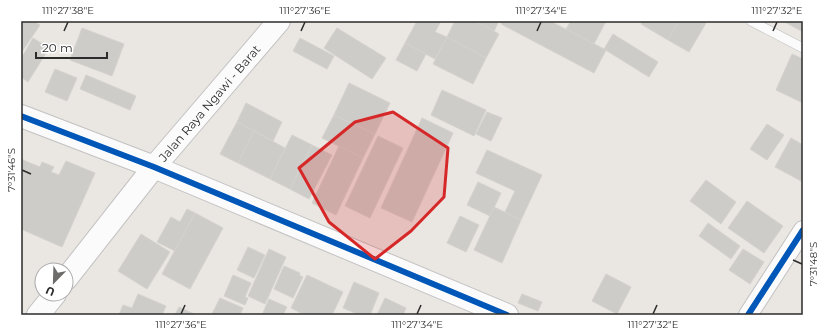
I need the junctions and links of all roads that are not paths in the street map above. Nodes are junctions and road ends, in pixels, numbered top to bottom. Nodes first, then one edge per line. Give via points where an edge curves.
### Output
1 (279, 21) edge
2 (751, 21) edge
3 (803, 48) edge
4 (21, 116) edge
5 (154, 166) junction
6 (803, 230) edge
7 (74, 269) edge
8 (49, 302) edge
9 (38, 315) edge
10 (507, 315) edge
11 (748, 315) edge

1 - 5 street, Jalan Raya Ngawi - Barat
2 - 3 lane
4 - 5 street
5 - 7 street, Jalan Raya Ngawi - Barat
5 - 10 street
6 - 11 street
8 - 9 street

